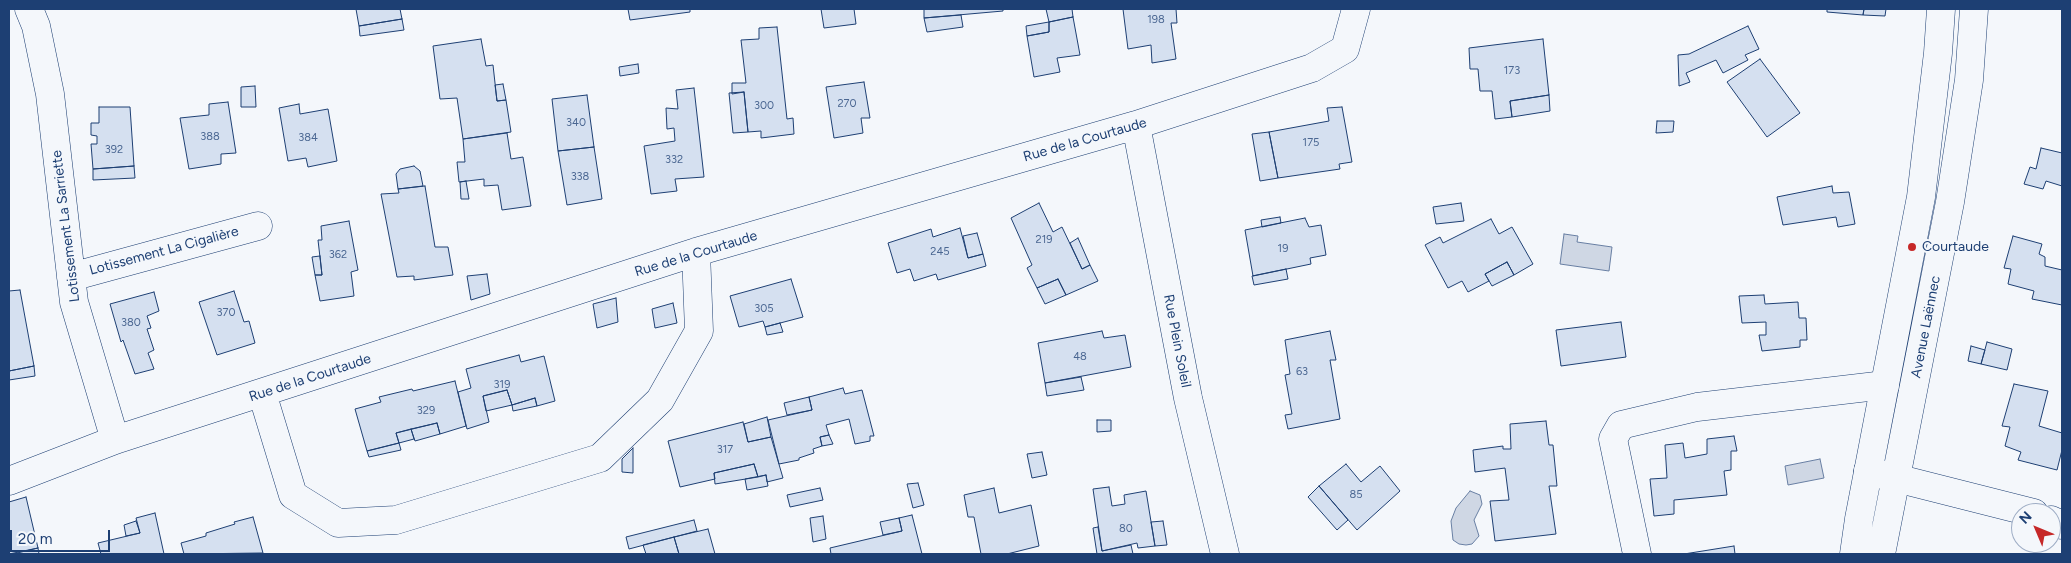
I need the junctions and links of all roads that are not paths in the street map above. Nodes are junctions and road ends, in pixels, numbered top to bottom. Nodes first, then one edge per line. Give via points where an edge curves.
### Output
1 (29, 9) edge
2 (1356, 9) edge
3 (1941, 9) edge
4 (1974, 9) edge
5 (1136, 126) junction
6 (258, 226) dead end
7 (696, 252) junction
8 (71, 277) junction
9 (1885, 385) junction
10 (262, 393) junction
11 (115, 440) junction
12 (1868, 471) junction
13 (1896, 477) junction
14 (9, 481) edge
15 (2011, 507) edge
16 (1225, 554) edge
17 (1636, 554) edge
18 (1854, 554) edge
19 (1881, 554) edge

1 - 8 street, Lotissement La Sarriette via 36,26 50,94
2 - 5 street, Rue de la Courtaude via 1346,49 1312,68
3 - 9 street via 1921,198
4 - 13 street, Avenue Laënnec via 1970,80
5 - 7 street, Rue de la Courtaude
5 - 16 street, Rue Plein Soleil via 1188,398
6 - 8 street, Lotissement La Cigalière
7 - 10 street, Rue de la Courtaude
7 - 10 street via 699,330 660,400 600,458 396,520 338,523 293,495
8 - 11 street, Lotissement La Sarriette via 74,302
9 - 12 street
9 - 17 street via 1697,407 1621,425 1613,439
10 - 11 street, Rue de la Courtaude
11 - 14 street, Rue de la Courtaude
12 - 13 street
12 - 18 street
13 - 15 street
13 - 19 street, Avenue Laënnec

